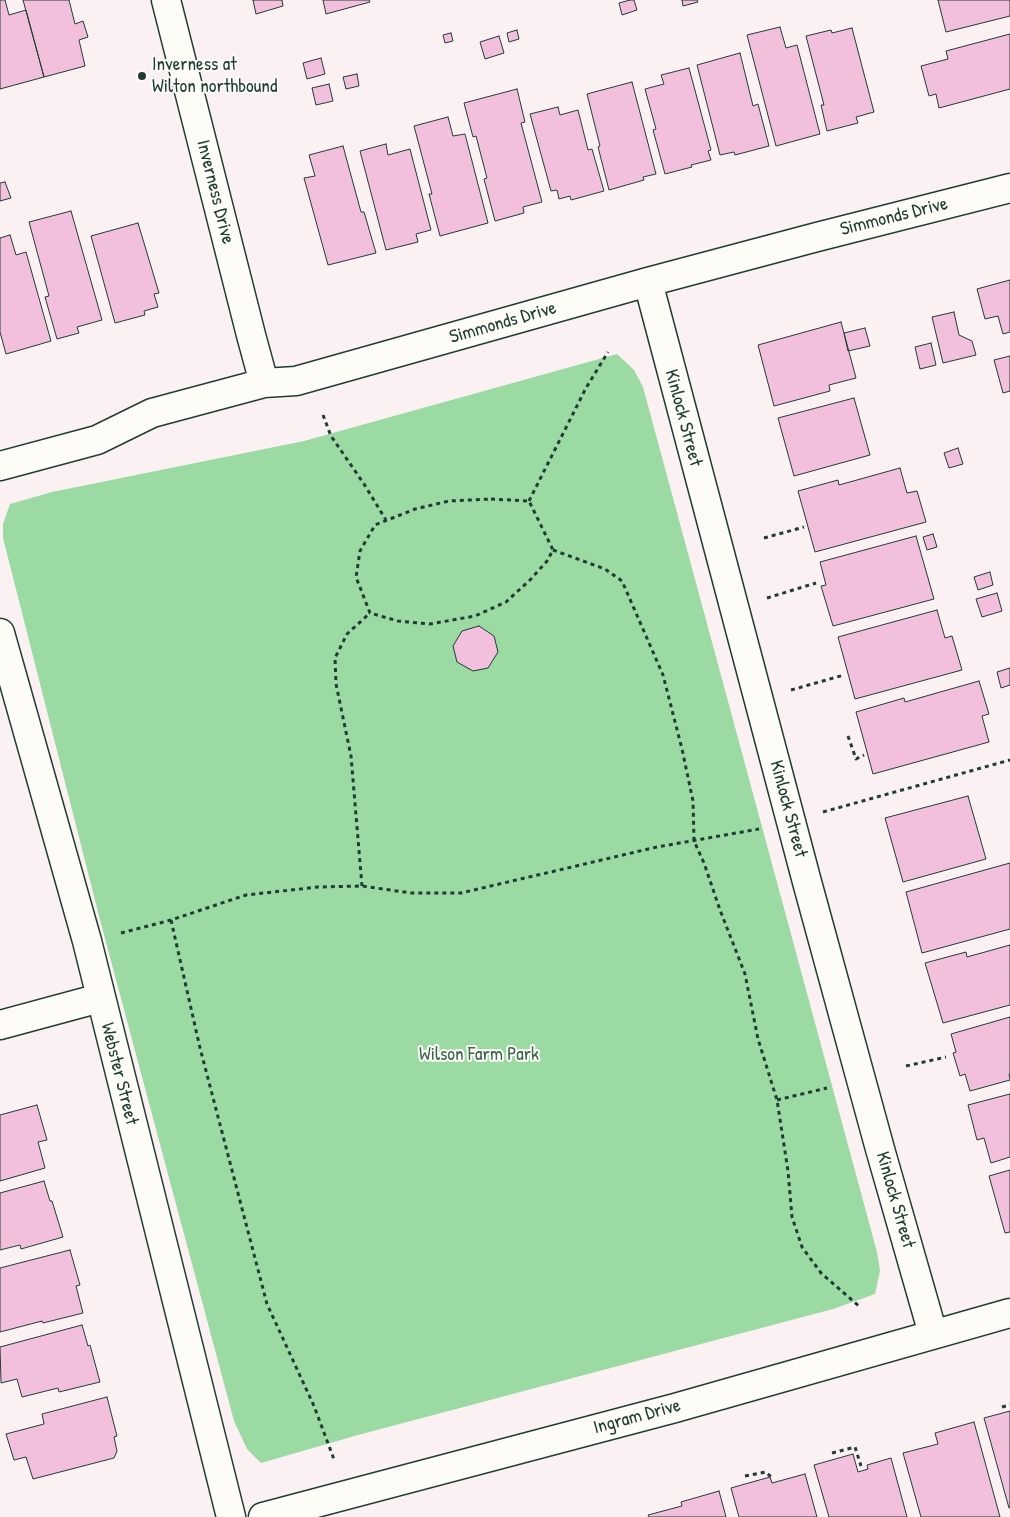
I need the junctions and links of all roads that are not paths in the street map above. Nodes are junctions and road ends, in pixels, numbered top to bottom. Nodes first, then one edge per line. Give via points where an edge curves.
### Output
1 (166, 0) edge
2 (1010, 188) edge
3 (648, 282) junction
4 (264, 383) junction
5 (0, 466) edge
6 (0, 633) edge
7 (100, 998) junction
8 (0, 1025) edge
9 (1010, 1313) edge
10 (933, 1334) junction
11 (231, 1517) edge
12 (263, 1517) edge

1 - 4 street, Inverness Drive
2 - 3 street, Simmonds Drive
3 - 4 street, Simmonds Drive via 296,381
3 - 10 street, Kinlock Street via 791,821
4 - 5 street, Simmonds Drive via 152,413 97,440
6 - 7 street, Webster Street via 87,941
7 - 8 street
7 - 11 street, Webster Street
9 - 10 street, Ingram Drive
10 - 12 street, Ingram Drive via 675,1408

